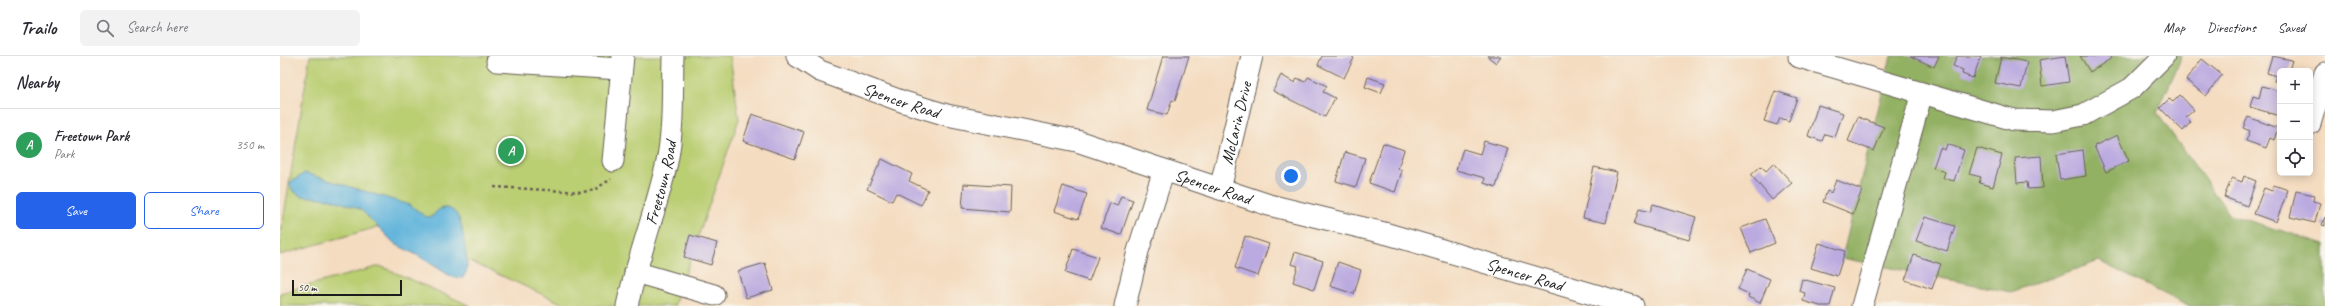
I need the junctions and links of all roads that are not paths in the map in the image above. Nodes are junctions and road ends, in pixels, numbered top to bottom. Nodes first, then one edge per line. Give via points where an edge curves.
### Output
1 (674, 56) edge
2 (798, 56) edge
3 (1252, 56) edge
4 (2164, 56) edge
5 (1799, 57) edge
6 (497, 60) dead end
7 (622, 62) edge
8 (2325, 73) edge
9 (1922, 93) junction
10 (2313, 114) edge
11 (612, 170) road end
12 (1164, 170) junction
13 (1220, 189) junction
14 (635, 272) junction
15 (714, 295) dead end
16 (1624, 305) edge
17 (628, 306) edge
18 (1125, 306) edge
19 (1862, 306) edge

1 - 14 street, Freetown Road via 667,161
2 - 12 street, Spencer Road via 820,71 904,102 947,115 1077,141
3 - 13 street, McLarin Drive
4 - 9 street via 2132,88 2083,115 2053,121 2014,120
5 - 9 street
6 - 7 street
7 - 11 street
8 - 10 street
9 - 19 street
12 - 13 street, Spencer Road
12 - 18 street via 1138,252
13 - 16 street, Spencer Road via 1269,206 1388,234
14 - 15 street
14 - 17 street, Freetown Road

